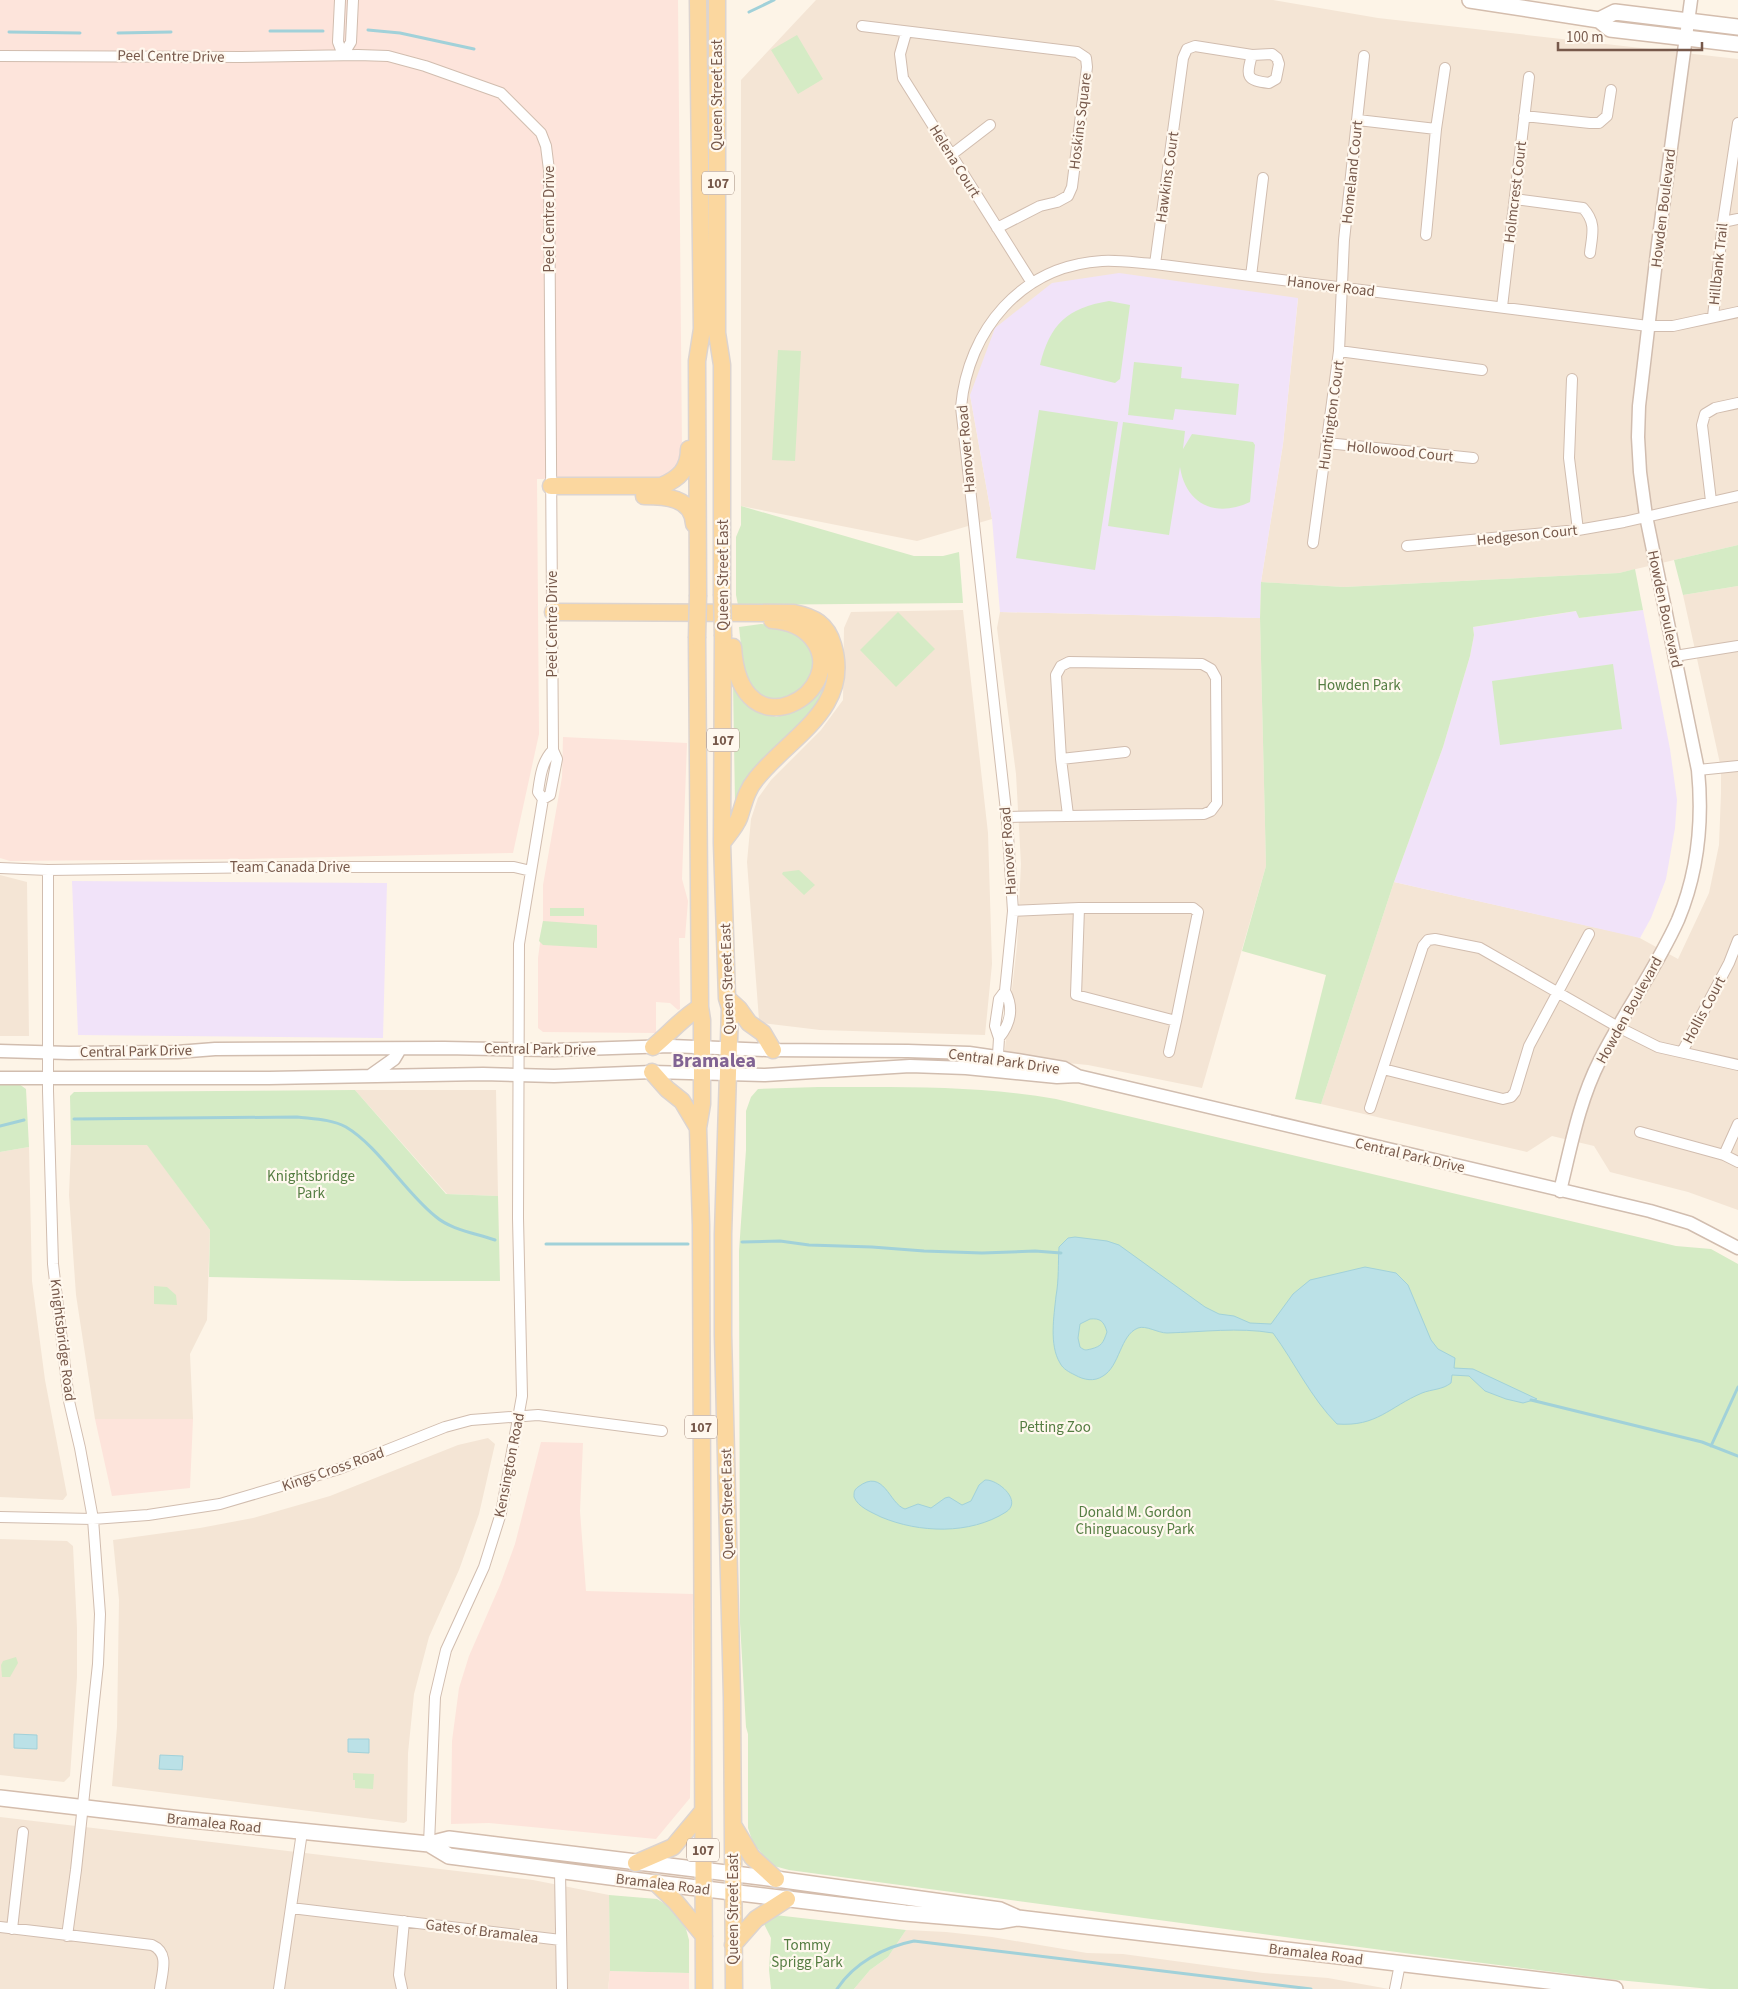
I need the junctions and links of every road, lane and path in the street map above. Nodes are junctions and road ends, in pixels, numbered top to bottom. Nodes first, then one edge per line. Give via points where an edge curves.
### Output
1 (340, 0) edge
2 (353, 0) edge
3 (698, 0) edge
4 (717, 0) edge
5 (1470, 0) edge
6 (1691, 0) edge
7 (1599, 20) junction
8 (1688, 21) junction
9 (862, 26) dead end
10 (1738, 27) edge
11 (906, 33) junction
12 (1686, 38) junction
13 (1738, 44) edge
14 (343, 55) junction
15 (1252, 55) dead end
16 (0, 56) edge
17 (1364, 56) dead end
18 (1445, 68) dead end
19 (1529, 78) dead end
20 (1611, 90) dead end
21 (1524, 116) junction
22 (1358, 120) junction
23 (1738, 123) edge
24 (990, 125) dead end
25 (1436, 129) junction
26 (950, 155) junction
27 (1263, 178) dead end
28 (1515, 199) junction
29 (1738, 219) edge
30 (1723, 222) junction
31 (997, 228) junction
32 (1426, 235) dead end
33 (1590, 253) dead end
34 (1155, 264) junction
35 (1251, 276) junction
36 (1032, 283) junction
37 (1342, 288) junction
38 (1502, 307) junction
39 (1738, 312) edge
40 (1712, 317) junction
41 (1648, 326) junction
42 (1339, 352) junction
43 (697, 361) junction
44 (1482, 370) dead end
45 (1572, 379) dead end
46 (1738, 404) edge
47 (1327, 444) junction
48 (1473, 458) dead end
49 (551, 491) junction
50 (1738, 496) edge
51 (1711, 501) junction
52 (1646, 516) junction
53 (1578, 530) junction
54 (1313, 543) dead end
55 (1407, 546) dead end
56 (697, 569) junction
57 (552, 617) junction
58 (723, 636) junction
59 (1738, 646) edge
60 (1675, 656) junction
61 (1125, 752) dead end
62 (1061, 759) junction
63 (1738, 766) edge
64 (1698, 770) junction
65 (1068, 815) junction
66 (1006, 817) junction
67 (722, 843) junction
68 (0, 868) edge
69 (48, 870) junction
70 (531, 872) junction
71 (1079, 908) junction
72 (1012, 911) junction
73 (1590, 934) dead end
74 (1738, 940) edge
75 (1734, 965) edge
76 (1557, 991) junction
77 (727, 998) junction
78 (700, 1007) junction
79 (1176, 1021) junction
80 (1618, 1027) junction
81 (653, 1047) junction
82 (400, 1048) junction
83 (702, 1048) junction
84 (519, 1049) junction
85 (729, 1049) junction
86 (773, 1050) junction
87 (0, 1051) edge
88 (1169, 1052) dead end
89 (1682, 1052) junction
90 (49, 1053) junction
91 (998, 1057) junction
92 (1738, 1065) edge
93 (1383, 1069) junction
94 (997, 1071) junction
95 (652, 1072) junction
96 (702, 1073) junction
97 (728, 1074) junction
98 (519, 1075) junction
99 (370, 1076) junction
100 (1078, 1076) junction
101 (0, 1078) edge
102 (49, 1078) junction
103 (1370, 1108) dead end
104 (1738, 1124) edge
105 (698, 1128) junction
106 (1640, 1132) dead end
107 (1724, 1155) junction
108 (1738, 1162) edge
109 (1560, 1191) junction
110 (1738, 1248) edge
111 (520, 1416) junction
112 (662, 1431) dead end
113 (0, 1517) edge
114 (92, 1519) junction
115 (0, 1798) edge
116 (82, 1807) junction
117 (703, 1811) junction
118 (733, 1825) junction
119 (23, 1832) dead end
120 (302, 1832) junction
121 (429, 1844) junction
122 (636, 1863) junction
123 (560, 1871) junction
124 (704, 1871) junction
125 (733, 1874) junction
126 (776, 1880) junction
127 (656, 1883) junction
128 (704, 1889) junction
129 (733, 1892) junction
130 (787, 1899) junction
131 (292, 1908) junction
132 (1018, 1918) junction
133 (404, 1921) junction
134 (0, 1928) edge
135 (12, 1929) junction
136 (67, 1936) junction
137 (704, 1936) junction
138 (561, 1940) junction
139 (733, 1945) junction
140 (1400, 1964) junction
141 (160, 1989) edge
142 (279, 1989) edge
143 (402, 1989) edge
144 (562, 1989) edge
145 (704, 1989) edge
146 (734, 1989) edge
147 (1396, 1989) edge
148 (1615, 1989) edge

1 - 14 street via 338,42
2 - 14 street via 351,42
3 - 43 main road, Queen Street East / 107 via 702,329
4 - 58 main road, Queen Street East / 107, bridge via 717,333 722,365
5 - 7 main road
6 - 8 street, Howden Boulevard
7 - 8 main road via 1615,12
7 - 12 main road via 1610,29
8 - 10 main road
8 - 12 street, Howden Boulevard
9 - 11 street
11 - 26 street, Helena Court via 900,54 903,78
11 - 31 street, Hoskins Square via 1077,52 1086,58 1072,187 1068,196
12 - 13 main road
12 - 41 street, Howden Boulevard
14 - 16 street, Peel Centre Drive
14 - 49 street, Peel Centre Drive via 388,56 497,91 543,137 549,170
15 - 34 street, Hawkins Court via 1195,46 1187,49 1183,58
17 - 22 street, Homeland Court
18 - 25 street
19 - 21 street, Holmcrest Court
20 - 21 street via 1608,116 1599,123
21 - 28 street, Holmcrest Court
22 - 25 street
22 - 37 street, Homeland Court via 1344,240
23 - 30 street, Hillbank Trail
24 - 26 street
25 - 32 street
26 - 31 street, Helena Court
27 - 35 street
28 - 33 street via 1584,208 1593,223
28 - 38 street, Holmcrest Court
29 - 30 street
30 - 40 street, Hillbank Trail
31 - 36 street, Helena Court
34 - 35 street, Hanover Road
34 - 36 street, Hanover Road via 1102,261 1054,272
35 - 37 street, Hanover Road
36 - 66 street, Hanover Road via 998,312 984,331 968,369 961,407
37 - 38 street, Hanover Road
37 - 42 street, Huntington Court
38 - 41 street, Hanover Road
39 - 40 street, Hanover Road
40 - 41 street, Hanover Road via 1673,326
41 - 52 street, Howden Boulevard via 1638,437
42 - 44 street
42 - 47 street, Huntington Court
43 - 49 main road via 688,379 689,461 684,472 661,486
43 - 56 main road, Queen Street East / 107
45 - 53 street via 1569,458
46 - 51 street via 1715,408 1705,414 1702,426
47 - 48 street, Hollowood Court
47 - 54 street, Huntington Court
49 - 56 main road via 657,495 678,500 685,504 694,519 694,561
49 - 57 street, Peel Centre Drive
50 - 51 street, Hedgeson Court
51 - 52 street, Hedgeson Court
52 - 53 street, Hedgeson Court
52 - 60 street, Howden Boulevard
53 - 55 street, Hedgeson Court
56 - 78 main road, Queen Street East / 107, bridge
57 - 58 main road via 784,620 798,626 815,642 821,662 818,679 795,704 775,708 760,703 740,684 732,646
57 - 67 main road via 794,613 814,618 827,632 836,660 829,702 810,726 755,780 743,800 739,819
57 - 70 street, Peel Centre Drive via 553,750 557,759 550,794 543,799
58 - 67 main road, Queen Street East / 107
59 - 60 street
60 - 64 street, Howden Boulevard
61 - 62 street
62 - 65 street
62 - 65 street via 1056,675 1061,666 1069,662 1202,664 1211,669 1216,678 1217,802 1212,812
63 - 64 street
64 - 80 street, Howden Boulevard via 1700,821 1687,894 1670,937
65 - 66 street
66 - 72 street, Hanover Road
67 - 77 main road, Queen Street East / 107
68 - 69 street
69 - 70 street, Team Canada Drive via 514,866
69 - 90 street, Knightsbridge Road
70 - 84 street, Peel Centre Drive via 519,944
71 - 72 street
71 - 79 street via 1076,995
71 - 79 street via 1193,908 1198,912
72 - 91 street, Hanover Road via 1005,990 1011,1002 1008,1028 999,1038
73 - 76 street
74 - 75 street, Hollis Court
75 - 89 street, Hollis Court
76 - 80 street
76 - 93 street via 1529,1046 1511,1097 1503,1099
76 - 93 street via 1480,948 1428,940 1423,946
77 - 85 main road, Queen Street East / 107 via 730,1008
77 - 86 main road via 763,1034
78 - 81 main road via 684,1017
78 - 83 main road, Queen Street East / 107
79 - 88 street
80 - 89 street via 1658,1047
80 - 109 street, Howden Boulevard via 1589,1084
81 - 83 street, Central Park Drive
81 - 84 street, Central Park Drive
82 - 84 street, Central Park Drive
82 - 90 street, Central Park Drive
82 - 99 street via 394,1059
83 - 85 street, Central Park Drive
83 - 96 main road, Queen Street East / 107
84 - 98 street, Kensington Road
85 - 86 street, Central Park Drive
85 - 97 main road, Queen Street East / 107
86 - 91 street, Central Park Drive via 969,1053
87 - 90 street, Central Park Drive
89 - 92 street
90 - 102 street, Knightsbridge Road
91 - 94 street, Hanover Road
91 - 100 street, Central Park Drive via 1064,1068
93 - 103 street
94 - 97 street, Central Park Drive via 910,1066 765,1075
94 - 100 street, Central Park Drive
95 - 96 street, Central Park Drive
95 - 98 street, Central Park Drive
95 - 105 main road via 682,1101
96 - 97 street, Central Park Drive
96 - 105 main road, Queen Street East / 107
97 - 118 main road, Queen Street East / 107 via 723,1335
98 - 99 street, Central Park Drive
98 - 111 street, Kensington Road
99 - 102 street, Central Park Drive
100 - 109 street, Central Park Drive
101 - 102 street, Central Park Drive
102 - 114 street, Knightsbridge Road via 53,1264 70,1401
104 - 107 street
105 - 117 main road, Queen Street East / 107
106 - 107 street
107 - 108 street
109 - 110 street, Central Park Drive via 1690,1223
111 - 112 street, Kings Cross Road via 538,1415
111 - 114 street, Kings Cross Road via 471,1420 445,1427 339,1469 220,1504 148,1515
111 - 121 street, Kensington Road via 501,1513 484,1567 446,1650 435,1697
113 - 114 street, Kings Cross Road
114 - 116 street, Knightsbridge Road via 100,1614 98,1664
115 - 116 main road, Bramalea Road
116 - 120 main road, Bramalea Road
116 - 136 street, Knightsbridge Road
117 - 122 main road via 672,1847
117 - 124 main road, Queen Street East / 107
118 - 125 main road, Queen Street East / 107
118 - 126 main road via 752,1857
119 - 135 street
120 - 121 main road, Bramalea Road
120 - 131 street
121 - 122 main road, Bramalea Road via 449,1839
121 - 123 main road, Bramalea Road via 449,1856
122 - 124 main road, Bramalea Road
123 - 127 main road, Bramalea Road
123 - 138 street, Gates of Bramalea
124 - 125 main road, Bramalea Road
124 - 128 main road, Queen Street East / 107
125 - 126 main road, Bramalea Road
125 - 129 main road, Queen Street East / 107
126 - 132 main road, Bramalea Road via 1000,1910
127 - 128 main road, Bramalea Road
127 - 137 main road
128 - 129 main road, Bramalea Road
128 - 137 main road, Queen Street East / 107
129 - 130 main road, Bramalea Road
129 - 139 main road, Queen Street East / 107
130 - 132 main road, Bramalea Road via 999,1921
130 - 139 main road via 756,1919
131 - 133 street, Gates of Bramalea
131 - 142 street
132 - 140 main road, Bramalea Road
133 - 138 street, Gates of Bramalea
133 - 143 street, Gates of Bramalea via 399,1974
134 - 135 street
135 - 136 street
136 - 141 street via 152,1945 160,1949 164,1955
137 - 145 main road, Queen Street East / 107
138 - 144 street, Gates of Bramalea
139 - 146 main road, Queen Street East / 107
140 - 147 street
140 - 148 main road, Bramalea Road

